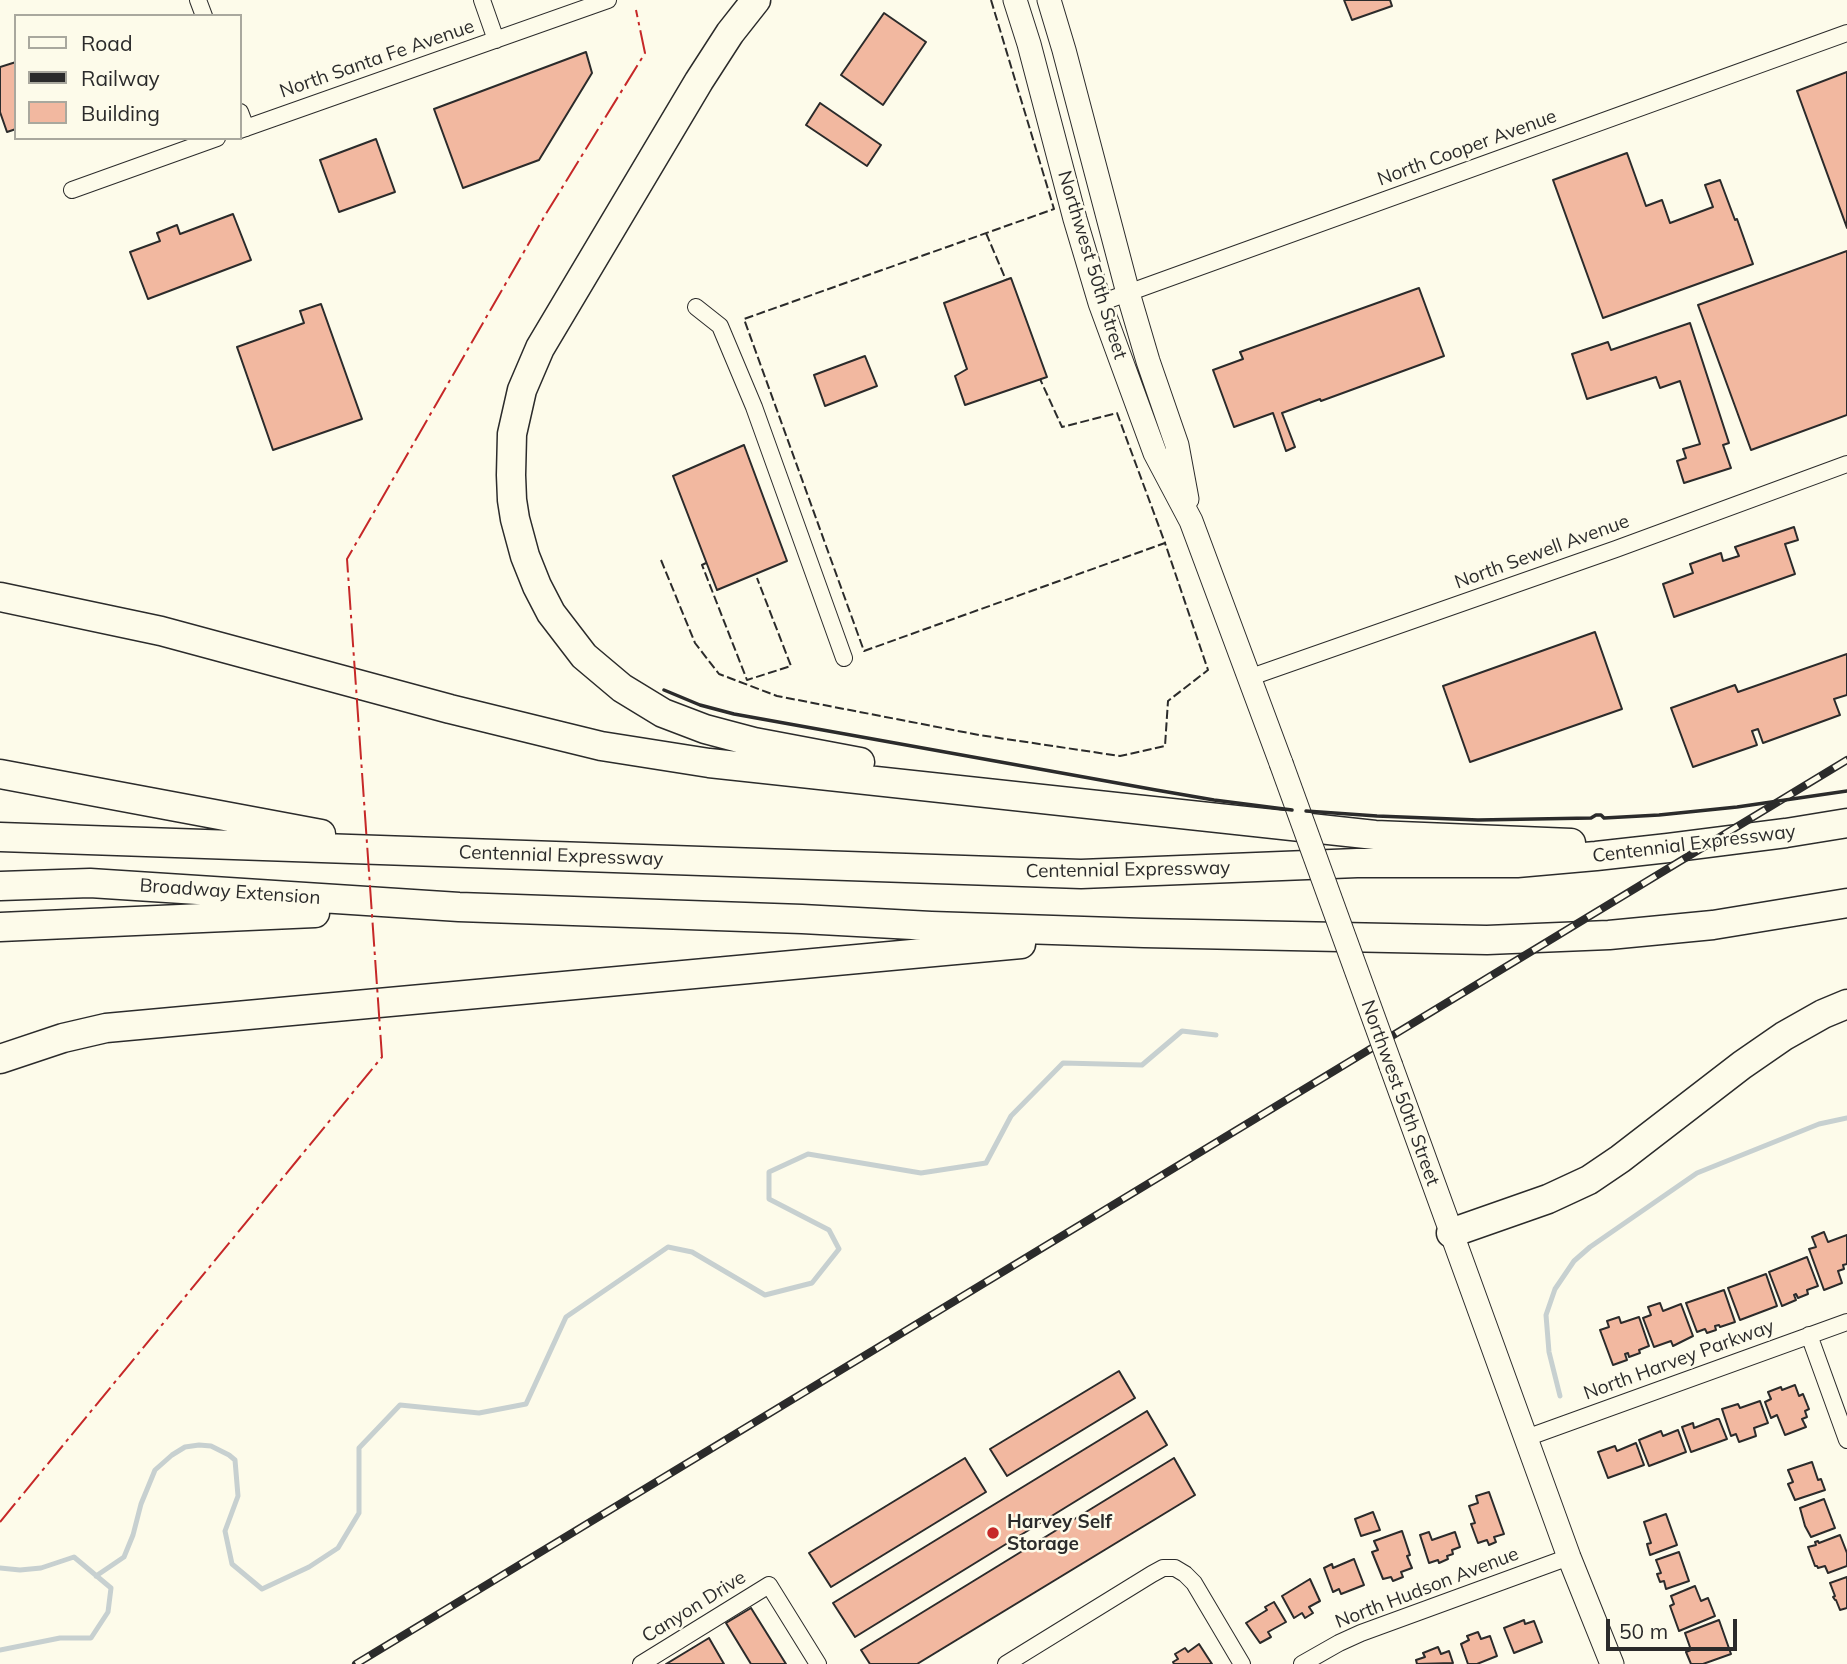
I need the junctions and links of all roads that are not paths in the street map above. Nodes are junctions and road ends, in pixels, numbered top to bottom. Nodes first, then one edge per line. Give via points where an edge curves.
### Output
1 (482, 0) edge
2 (608, 0) edge
3 (756, 0) edge
4 (1015, 0) edge
5 (1049, 0) edge
6 (1847, 33) edge
7 (496, 40) junction
8 (243, 129) edge
9 (212, 140) edge
10 (72, 190) dead end
11 (1128, 293) junction
12 (1100, 303) junction
13 (696, 307) dead end
14 (1847, 464) edge
15 (1191, 521) junction
16 (0, 597) edge
17 (844, 658) dead end
18 (1251, 677) junction
19 (0, 774) edge
20 (1080, 803) junction
21 (1847, 823) edge
22 (0, 837) edge
23 (1668, 848) junction
24 (406, 850) junction
25 (0, 886) edge
26 (1847, 903) edge
27 (459, 907) junction
28 (0, 927) edge
29 (1144, 933) junction
30 (1847, 1004) edge
31 (10, 1055) edge
32 (1451, 1233) junction
33 (1847, 1322) edge
34 (1809, 1335) junction
35 (1525, 1438) junction
36 (1847, 1440) edge
37 (1569, 1557) junction
38 (1325, 1658) edge
39 (641, 1664) edge
40 (818, 1664) edge
41 (1006, 1664) edge
42 (1242, 1664) edge
43 (1301, 1664) edge
44 (1612, 1664) edge

1 - 7 street
2 - 7 street, North Santa Fe Avenue
3 - 20 highway via 692,92 551,328 526,379 512,435 511,475 515,519 531,573 555,620 584,656 622,688 676,719 754,742
4 - 12 main road, Northwest 50th Street
5 - 11 main road, Northwest 50th Street
6 - 11 street, North Cooper Avenue
7 - 8 street, North Santa Fe Avenue
9 - 10 street
11 - 12 street, North Cooper Avenue
11 - 15 main road, Northwest 50th Street via 1177,445
12 - 15 main road, Northwest 50th Street via 1155,453
13 - 17 street via 720,326 754,407
14 - 18 street, North Sewell Avenue
15 - 18 main road, Northwest 50th Street
16 - 20 highway via 162,631 601,746
18 - 32 main road, Northwest 50th Street, bridge
19 - 24 highway
20 - 23 highway via 1375,835
21 - 23 highway, Centennial Expressway
22 - 24 highway
23 - 24 highway, Centennial Expressway via 1517,863 1357,863 1081,874
25 - 27 highway, Broadway Extension via 90,883
26 - 29 highway via 1713,925 1609,935 1487,940
27 - 28 highway
27 - 29 highway
29 - 31 highway via 106,1028
30 - 32 highway via 1784,1036 1589,1180
32 - 35 main road, Northwest 50th Street
33 - 34 street, North Harvey Parkway
34 - 35 street, North Harvey Parkway
34 - 36 street
35 - 37 main road, Northwest 50th Street
37 - 38 street, North Hudson Avenue via 1361,1633
37 - 44 main road, Northwest 50th Street
38 - 43 street, North Hudson Avenue
39 - 40 street, Canyon Drive via 769,1585
41 - 42 street via 1163,1569 1175,1568 1194,1583

